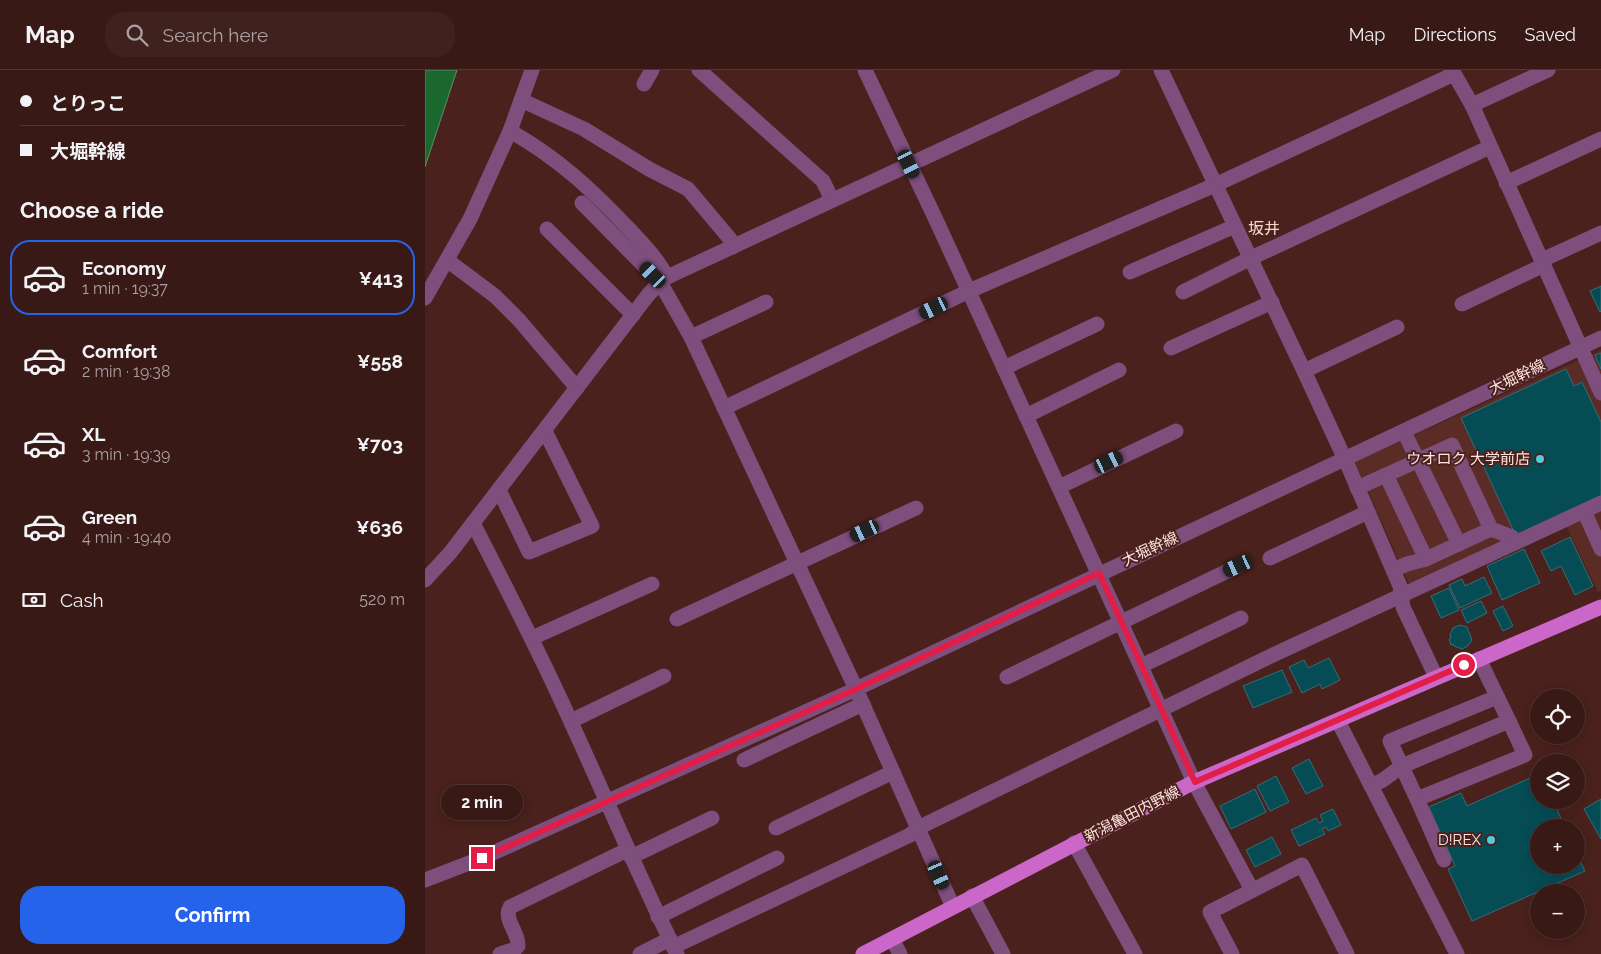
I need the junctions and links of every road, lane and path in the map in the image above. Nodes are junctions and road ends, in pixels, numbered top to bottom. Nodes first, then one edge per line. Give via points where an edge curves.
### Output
1 (532, 70) edge
2 (652, 70) edge
3 (699, 70) edge
4 (865, 70) edge
5 (1113, 70) edge
6 (1161, 70) edge
7 (1548, 70) edge
8 (1453, 72) edge
9 (644, 84) dead end
10 (521, 100) junction
11 (1472, 105) junction
12 (510, 131) junction
13 (1601, 139) edge
14 (1490, 147) junction
15 (909, 164) junction
16 (1506, 183) junction
17 (1215, 185) junction
18 (832, 200) junction
19 (582, 204) dead end
20 (1235, 226) junction
21 (547, 229) dead end
22 (1601, 233) edge
23 (733, 247) junction
24 (1251, 258) junction
25 (447, 260) junction
26 (1543, 262) junction
27 (1130, 272) dead end
28 (663, 280) junction
29 (969, 292) junction
30 (1183, 292) dead end
31 (425, 298) edge
32 (766, 302) dead end
33 (1272, 302) junction
34 (1462, 304) dead end
35 (633, 315) junction
36 (1097, 324) dead end
37 (1397, 327) dead end
38 (691, 337) junction
39 (1601, 338) edge
40 (1580, 347) junction
41 (1171, 348) dead end
42 (1005, 368) junction
43 (1119, 370) dead end
44 (1304, 371) junction
45 (577, 388) junction
46 (1601, 392) edge
47 (724, 408) junction
48 (1026, 416) junction
49 (545, 430) junction
50 (1176, 431) dead end
51 (1403, 432) junction
52 (1344, 459) junction
53 (1418, 460) junction
54 (1386, 475) junction
55 (1059, 486) junction
56 (1357, 488) junction
57 (499, 490) junction
58 (1601, 503) edge
59 (916, 508) dead end
60 (1584, 511) junction
61 (1368, 512) junction
62 (473, 524) junction
63 (1491, 529) junction
64 (1599, 539) edge
65 (1515, 543) junction
66 (1459, 544) junction
67 (1270, 558) dead end
68 (1425, 559) junction
69 (796, 563) junction
70 (1238, 566) dead end
71 (1393, 570) junction
72 (428, 572) edge
73 (1099, 573) junction
74 (652, 584) dead end
75 (1402, 595) junction
76 (1601, 607) edge
77 (1241, 618) dead end
78 (677, 619) dead end
79 (1121, 621) junction
80 (532, 638) junction
81 (1479, 659) junction
82 (1141, 666) junction
83 (664, 676) dead end
84 (1007, 677) dead end
85 (1436, 677) junction
86 (856, 689) junction
87 (1497, 697) junction
88 (863, 704) junction
89 (1161, 709) junction
90 (1509, 720) junction
91 (571, 721) junction
92 (1338, 721) junction
93 (744, 760) dead end
94 (1402, 766) junction
95 (893, 772) junction
96 (1195, 782) junction
97 (1371, 786) junction
98 (1417, 799) junction
99 (606, 802) junction
100 (711, 818) dead end
101 (776, 828) dead end
102 (919, 828) junction
103 (1074, 843) junction
104 (629, 853) junction
105 (777, 858) dead end
106 (1443, 860) dead end
107 (425, 880) edge
108 (1252, 890) junction
109 (972, 896) junction
110 (953, 906) junction
111 (659, 917) junction
112 (893, 939) junction
113 (673, 947) edge
114 (501, 954) edge
115 (640, 954) edge
116 (863, 954) edge
117 (900, 954) edge
118 (1003, 954) edge
119 (1135, 954) edge
120 (1232, 954) edge
121 (1347, 954) edge
122 (1457, 954) edge

1 - 10 street
2 - 9 street
3 - 18 street via 823,181
4 - 15 street
5 - 15 street
6 - 17 street
7 - 11 street
8 - 11 street
8 - 17 street
10 - 12 street
10 - 23 street via 584,129 688,189
11 - 14 street
12 - 25 street via 470,219
12 - 28 street via 567,168 605,204 653,255
13 - 16 street
14 - 16 street
14 - 24 street
15 - 18 street
15 - 29 street
16 - 26 street
17 - 20 street
17 - 29 street
18 - 23 street
19 - 28 street
20 - 24 street
20 - 27 street
21 - 35 street
22 - 26 street
23 - 28 street
24 - 30 street
24 - 33 street
25 - 31 street
25 - 45 street via 495,296
26 - 34 street
26 - 40 street
28 - 35 street
28 - 38 street
29 - 42 street
29 - 47 street
32 - 38 street
33 - 41 street
33 - 44 street
35 - 45 street
36 - 42 street
37 - 44 street
38 - 47 street
39 - 40 street, 大堀幹線
40 - 46 street
40 - 51 street, 大堀幹線
42 - 48 street
43 - 48 street
44 - 52 street
45 - 49 street
47 - 69 street
48 - 55 street
49 - 57 street
49 - 57 street via 592,526 529,552
50 - 55 street
51 - 52 street, 大堀幹線
51 - 53 street
52 - 56 street
52 - 73 street, 大堀幹線
53 - 54 street
53 - 63 street via 1452,445
53 - 66 street
54 - 56 street
54 - 68 street
55 - 73 street
56 - 61 street
57 - 62 street
58 - 60 street
59 - 69 street
60 - 64 street
60 - 65 street
61 - 67 street
61 - 71 street
62 - 72 street
62 - 80 street
63 - 65 street via 1512,537
63 - 66 street
65 - 75 street
66 - 68 street
68 - 71 street
69 - 78 street
69 - 86 street
70 - 79 street
71 - 75 street
73 - 79 street
73 - 86 street, 大堀幹線
74 - 80 street
75 - 85 street via 1403,607
75 - 89 street
76 - 81 main road, 新潟亀田内野線
77 - 82 street
79 - 82 street
79 - 84 street
80 - 91 street
81 - 85 main road, 新潟亀田内野線
81 - 87 street
82 - 89 street
83 - 91 street
85 - 92 main road, 新潟亀田内野線
86 - 88 street
86 - 99 street, 大堀幹線
87 - 90 street
87 - 94 street via 1391,741
88 - 93 street
88 - 95 street
89 - 96 street
89 - 102 street
90 - 94 street
90 - 98 street via 1525,755
91 - 99 street
92 - 96 main road, 新潟亀田内野線
92 - 97 street
94 - 97 street
94 - 98 street
95 - 101 street
95 - 102 street
96 - 103 main road, 新潟亀田内野線
96 - 108 street
97 - 122 street
98 - 106 street
99 - 104 street
99 - 107 street, 大堀幹線
100 - 104 street
102 - 110 street
102 - 113 street
103 - 109 main road, 新潟亀田内野線
103 - 119 street
104 - 111 street
104 - 114 street via 509,906 508,916 518,946
105 - 111 street
108 - 120 street via 1210,912
108 - 121 street via 1303,865
109 - 110 main road, 新潟亀田内野線
109 - 118 street
110 - 112 main road, 新潟亀田内野線
111 - 113 street
112 - 116 main road, 新潟亀田内野線
112 - 117 street
113 - 115 street

